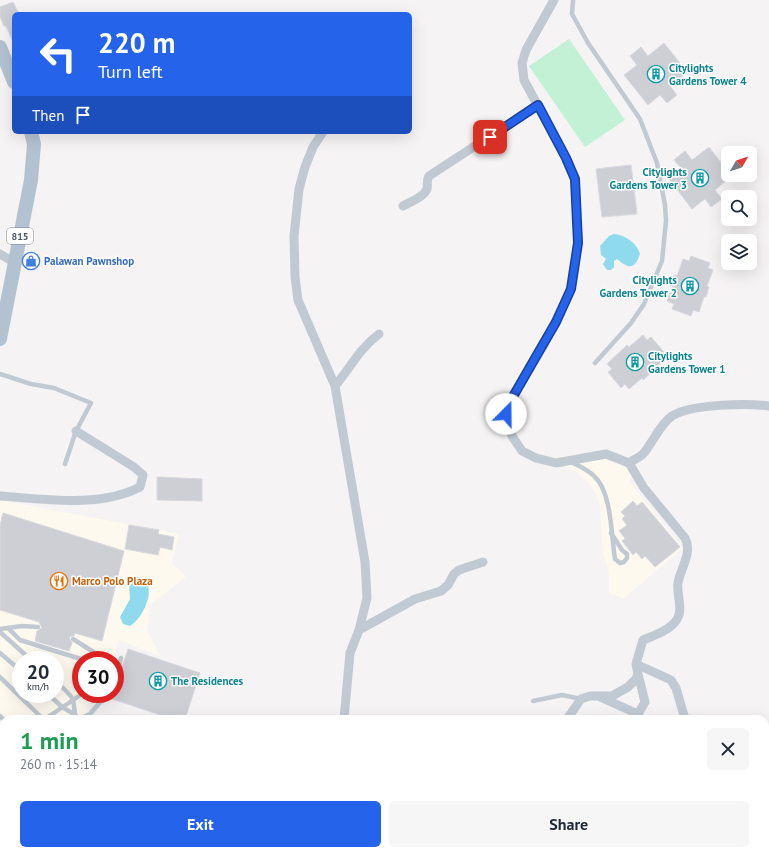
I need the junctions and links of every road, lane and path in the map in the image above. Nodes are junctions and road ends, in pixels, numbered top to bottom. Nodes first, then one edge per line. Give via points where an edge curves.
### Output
1 (554, 0) edge
2 (573, 0) edge
3 (0, 47) edge
4 (12, 77) edge
5 (538, 105) junction
6 (32, 134) edge
7 (322, 134) edge
8 (404, 206) dead end
9 (0, 254) edge
10 (15, 262) junction
11 (379, 334) dead end
12 (0, 339) edge
13 (595, 364) dead end
14 (0, 374) edge
15 (335, 386) junction
16 (769, 406) edge
17 (76, 431) junction
18 (568, 460) junction
19 (629, 463) junction
20 (65, 464) dead end
21 (0, 496) edge
22 (611, 533) junction
23 (622, 550) junction
24 (614, 555) junction
25 (483, 562) dead end
26 (38, 627) dead end
27 (8, 628) junction
28 (359, 630) junction
29 (0, 631) edge
30 (73, 639) dead end
31 (21, 651) edge
32 (92, 651) edge
33 (0, 653) edge
34 (72, 656) edge
35 (12, 663) edge
36 (637, 669) junction
37 (0, 677) edge
38 (64, 689) edge
39 (598, 696) junction
40 (72, 699) edge
41 (581, 699) junction
42 (72, 701) edge
43 (533, 701) dead end
44 (58, 703) edge
45 (73, 703) edge
46 (99, 703) edge
47 (62, 707) junction
48 (74, 714) joint
49 (40, 715) edge
50 (50, 715) edge
51 (87, 715) edge
52 (344, 715) edge
53 (570, 715) edge
54 (684, 715) edge

1 - 5 street via 526,50 522,63 524,80
2 - 13 lane via 572,14 588,43 640,119 657,163 666,220 662,261 644,304
3 - 4 main road
5 - 8 street via 429,176 424,193
5 - 18 street via 575,179 578,243 571,289 556,322 511,400 506,414 512,436 522,451 556,463
6 - 10 main road, 815 via 34,144 31,180
7 - 15 street via 313,147 299,189 294,236 295,277 298,300
9 - 10 street
10 - 12 main road, 815
11 - 15 street via 366,344
14 - 17 lane via 54,388 91,403
15 - 28 street via 365,562 367,598
16 - 19 street via 719,405 691,409 672,416 641,455
17 - 20 lane
17 - 21 street via 134,467 143,475 140,487 102,500
18 - 19 street via 606,454
18 - 22 lane via 595,476 606,494
19 - 36 street via 644,488 686,538 688,549 677,584 680,607 676,622 643,640
22 - 23 lane
22 - 24 lane
23 - 24 lane via 618,550
23 - 24 lane via 627,556 624,562 618,562
25 - 28 street via 459,570 441,591 415,600
26 - 27 lane
27 - 29 lane
27 - 34 lane via 20,640
28 - 52 street via 350,653
29 - 31 lane
30 - 32 lane
33 - 35 lane
36 - 39 street via 636,679 621,692
36 - 39 street via 644,702 638,714
36 - 54 street via 671,680
37 - 49 lane
38 - 40 lane
39 - 41 street
41 - 43 lane via 562,695
41 - 53 street
42 - 47 lane
44 - 47 lane
45 - 48 lane
46 - 51 lane
47 - 48 lane
47 - 50 lane

